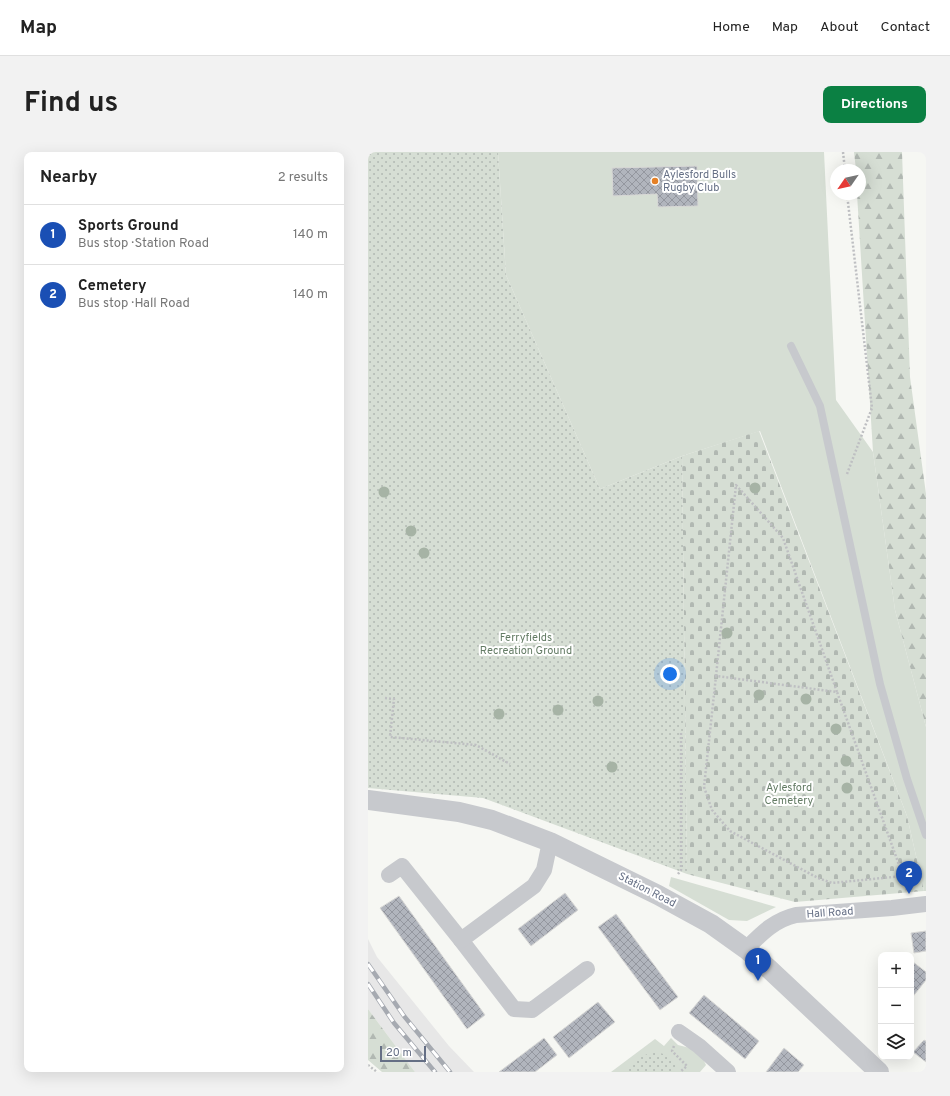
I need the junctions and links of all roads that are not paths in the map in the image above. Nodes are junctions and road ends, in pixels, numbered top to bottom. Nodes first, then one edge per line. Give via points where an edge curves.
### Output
1 (791, 346) dead end
2 (368, 800) edge
3 (926, 835) edge
4 (550, 842) junction
5 (389, 875) dead end
6 (926, 904) edge
7 (462, 940) junction
8 (746, 949) junction
9 (587, 969) dead end
10 (679, 1032) road end
11 (719, 1069) edge
12 (873, 1070) edge

1 - 3 lane via 820,406 880,684
2 - 4 street, Station Road via 459,812 492,820
4 - 7 street via 544,870 534,886
4 - 8 street, Station Road via 658,895 711,924
5 - 7 street via 402,866
6 - 8 street, Hall Road via 784,918 763,932
7 - 9 street via 514,1009 532,1010
8 - 12 street, Station Road
10 - 11 street via 699,1046

